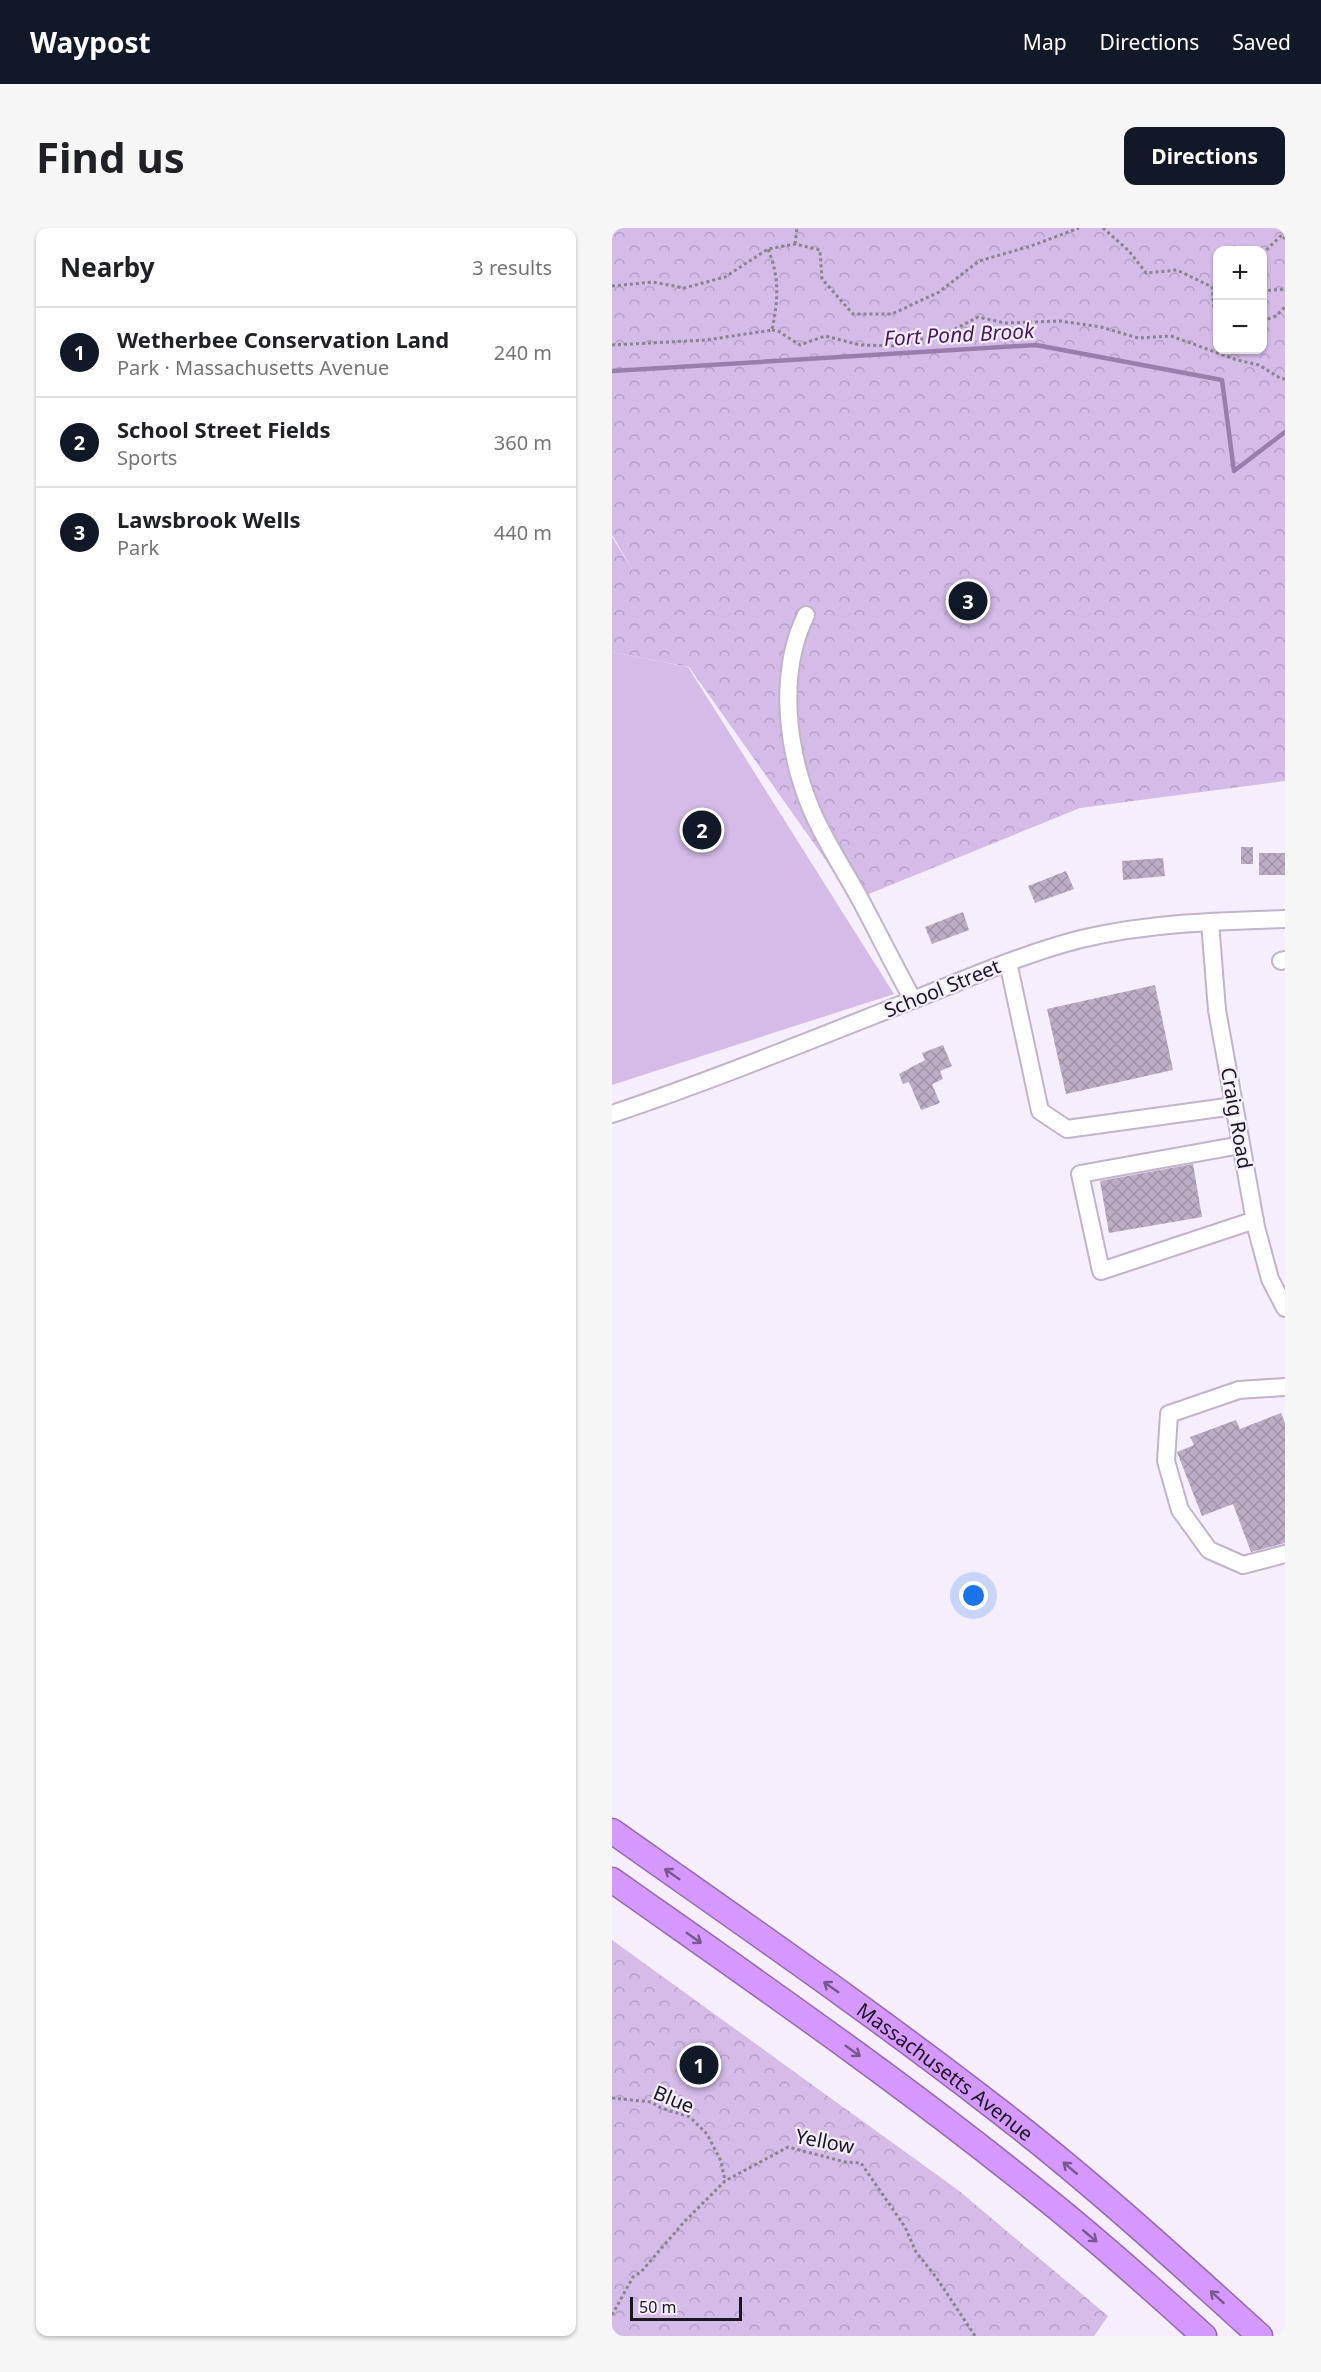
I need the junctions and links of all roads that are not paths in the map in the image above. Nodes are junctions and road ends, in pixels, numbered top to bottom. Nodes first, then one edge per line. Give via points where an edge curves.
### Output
1 (806, 615) dead end
2 (1285, 919) edge
3 (1210, 922) junction
4 (1008, 962) junction
5 (913, 1000) junction
6 (1234, 1106) junction
7 (612, 1114) edge
8 (1241, 1145) junction
9 (1255, 1220) junction
10 (1283, 1301) edge
11 (1285, 1387) edge
12 (1285, 1554) edge
13 (612, 1831) edge
14 (612, 1880) edge
15 (1204, 2336) edge
16 (1260, 2336) edge

1 - 5 street via 798,630 791,662 789,700 800,780 813,813
2 - 3 street, School Street
3 - 4 street, School Street via 1123,930
3 - 6 street, Craig Road via 1217,1010
4 - 5 street, School Street
4 - 6 street via 1040,1111 1066,1129
5 - 7 street, School Street via 745,1067
6 - 8 street, Craig Road
8 - 9 street, Craig Road
8 - 9 street via 1080,1174 1101,1271
9 - 10 street, Craig Road via 1269,1279
11 - 12 street via 1239,1390 1169,1414 1166,1461 1180,1510 1209,1550 1243,1565
16 -> 13 highway, Massachusetts Avenue via 1124,2214 999,2111
14 -> 15 highway, Massachusetts Avenue via 971,2140 1053,2204

